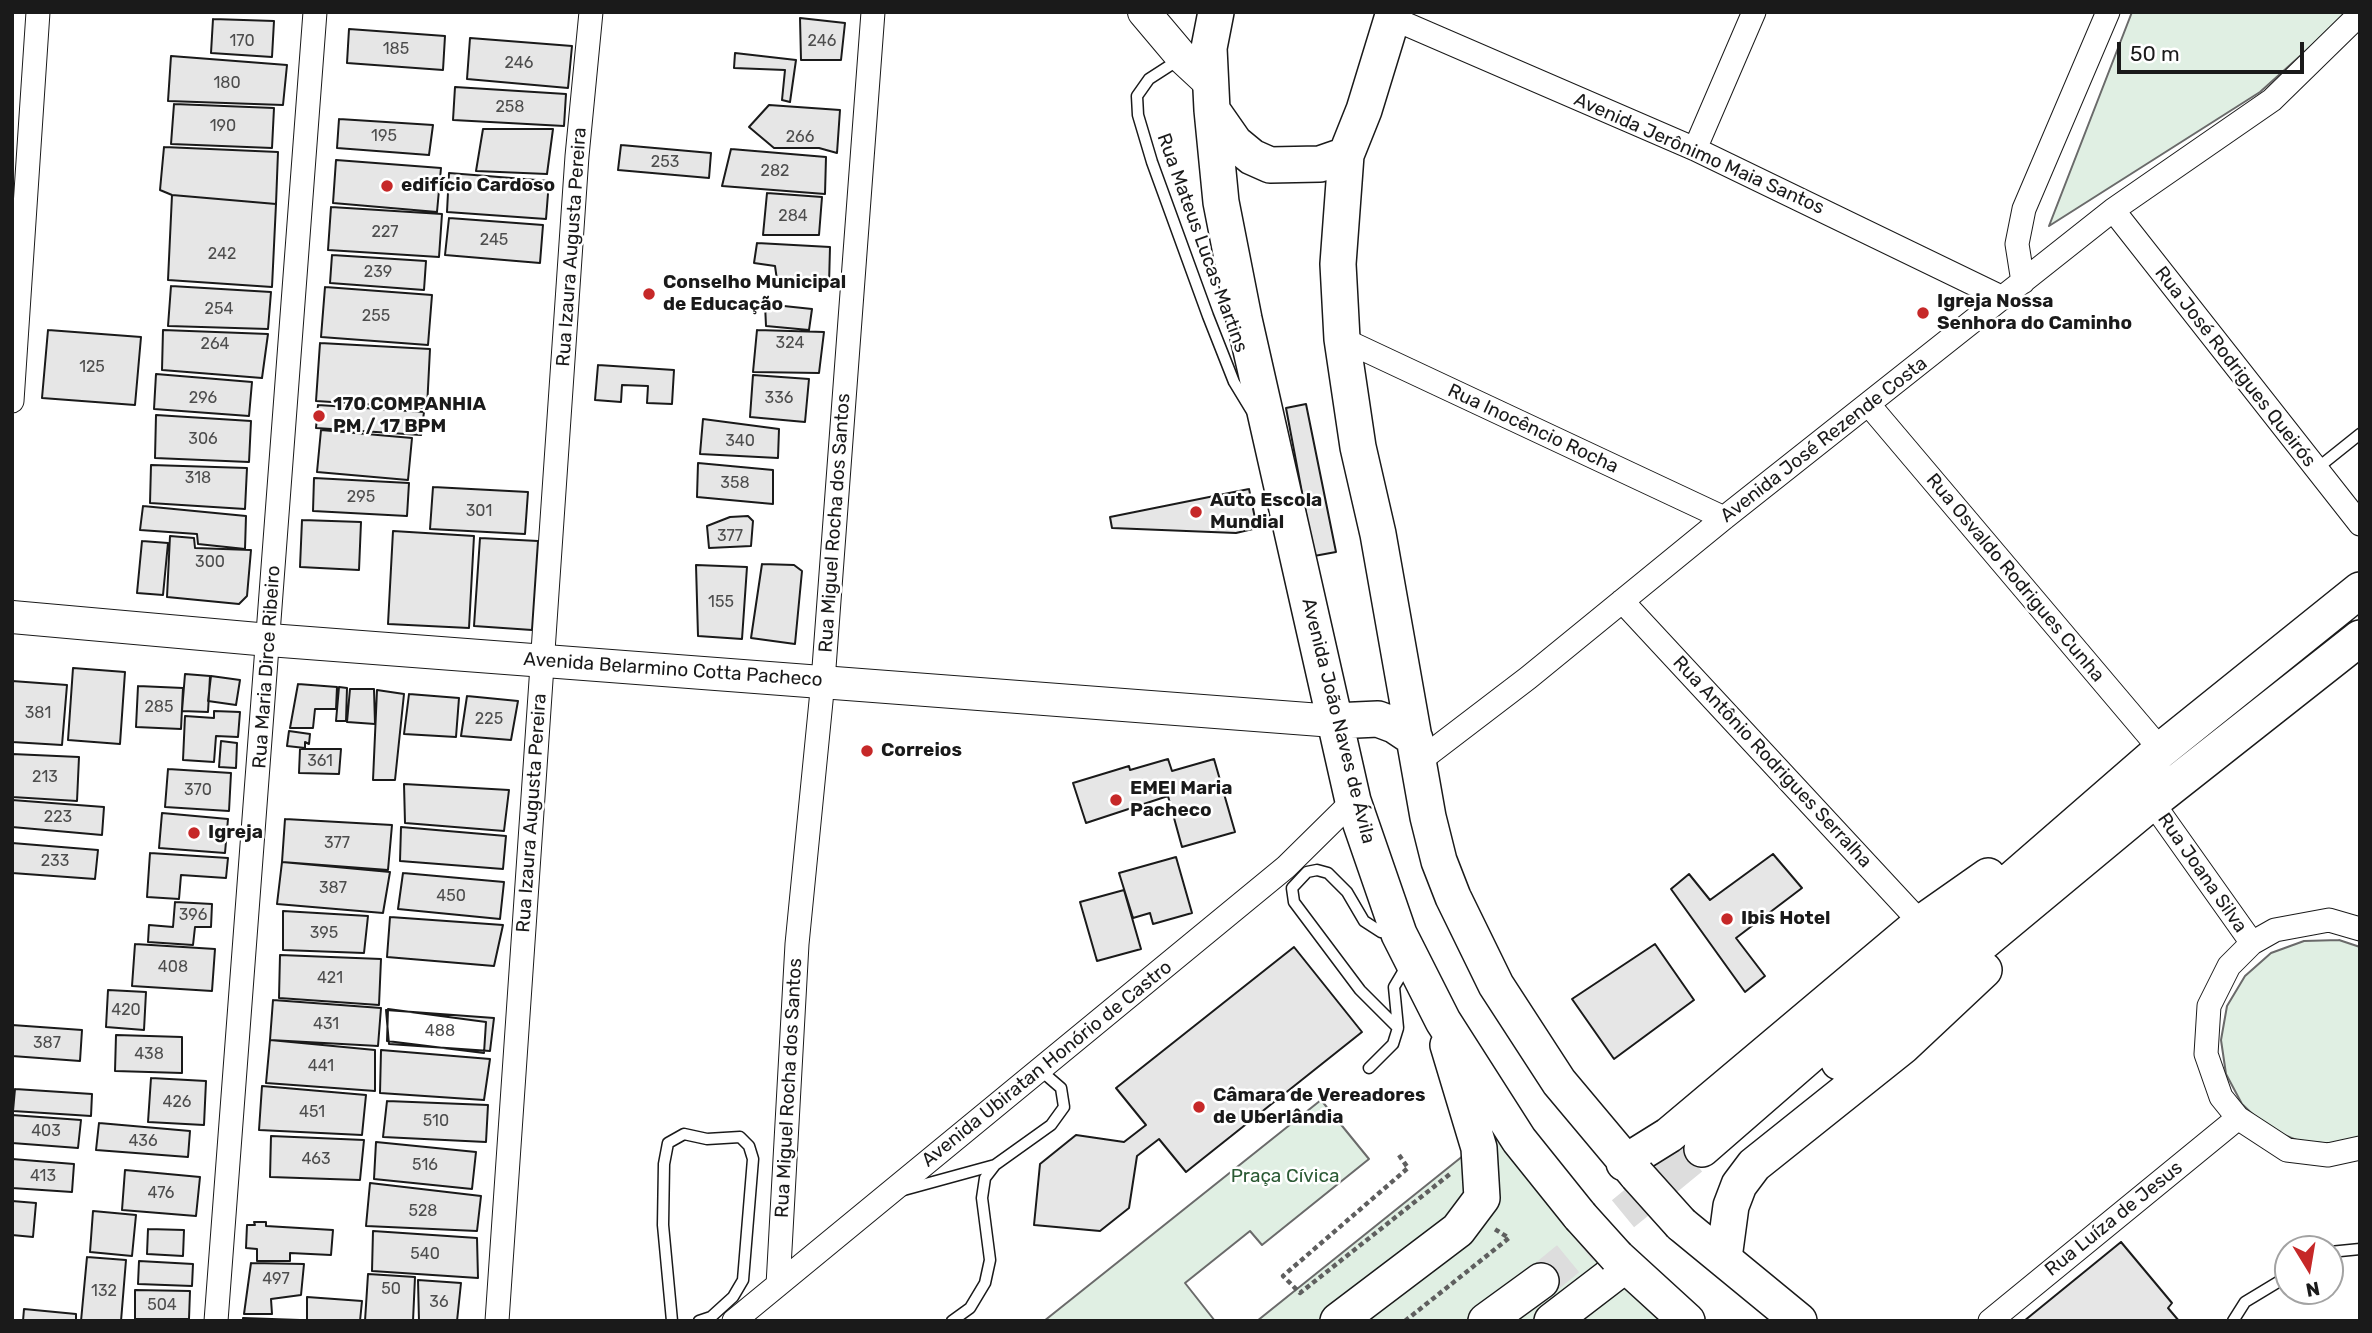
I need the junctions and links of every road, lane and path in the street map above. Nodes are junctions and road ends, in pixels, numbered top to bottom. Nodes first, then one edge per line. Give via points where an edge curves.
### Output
1 (38, 12) edge
2 (315, 12) edge
3 (591, 12) edge
4 (873, 12) edge
5 (1144, 12) edge
6 (1216, 12) edge
7 (1754, 12) edge
8 (2108, 12) edge
9 (1393, 15) edge
10 (2357, 21) edge
11 (1182, 57) junction
12 (1211, 97) junction
13 (1695, 149) junction
14 (1346, 155) junction
15 (2113, 209) junction
16 (2023, 282) junction
17 (2003, 298) junction
18 (1342, 339) junction
19 (12, 401) edge
20 (1869, 405) junction
21 (2360, 433) edge
22 (1276, 450) junction
23 (2315, 470) junction
24 (1724, 518) junction
25 (2360, 524) edge
26 (2360, 590) edge
27 (1622, 601) junction
28 (12, 617) edge
29 (2360, 638) edge
30 (269, 640) junction
31 (543, 660) junction
32 (823, 681) junction
33 (1334, 721) junction
34 (1416, 750) junction
35 (2161, 750) junction
36 (1353, 801) junction
37 (2152, 802) junction
38 (2120, 810) junction
39 (1286, 867) junction
40 (1294, 902) junction
41 (1921, 923) junction
42 (2360, 929) edge
43 (2252, 943) junction
44 (1405, 947) junction
45 (1395, 996) junction
46 (1380, 1010) junction
47 (1443, 1021) junction
48 (1398, 1028) junction
49 (1369, 1068) dead end
50 (1039, 1069) junction
51 (2238, 1118) junction
52 (2360, 1148) edge
53 (1399, 1155) dead end
54 (1708, 1157) tunnel mouth
55 (996, 1165) junction
56 (1630, 1169) junction
57 (1456, 1181) dead end
58 (887, 1195) junction
59 (1472, 1215) junction
60 (1724, 1258) junction
61 (1621, 1261) junction
62 (2274, 1284) edge
63 (778, 1285) junction
64 (1549, 1299) edge
65 (1676, 1313) edge
66 (216, 1321) edge
67 (497, 1321) edge
68 (671, 1321) edge
69 (699, 1321) edge
70 (734, 1321) edge
71 (952, 1321) edge
72 (1338, 1321) edge
73 (1405, 1321) edge
74 (1486, 1321) edge
75 (1521, 1321) edge
76 (1800, 1321) edge
77 (1990, 1321) edge
78 (2233, 1321) edge

1 - 19 street
2 - 30 street, Rua Maria Dirce Ribeiro
3 - 31 street, Rua Izaura Augusta Pereira
4 - 32 street, Rua Miguel Rocha dos Santos
5 - 11 street
6 - 12 main road, Avenida João Naves de Ávila via 1209,48
7 - 13 street
8 - 16 street via 2024,209 2017,244
9 - 13 street, Avenida Jerônimo Maia Santos
9 - 14 main road
10 - 15 street, Avenida José Rezende Costa via 2272,100
11 - 12 street
11 - 22 lane, Rua Mateus Lucas Martins via 1149,79 1137,96 1138,115 1234,382
12 - 14 main road via 1235,143 1252,158 1270,165 1320,164
12 - 22 main road, Avenida João Naves de Ávila via 1222,202
13 - 17 street, Avenida Jerônimo Maia Santos
14 - 18 main road via 1338,264
15 - 16 street, Avenida José Rezende Costa
15 - 23 street, Rua José Rodrigues Queirós
16 - 17 street, Avenida José Rezende Costa
17 - 20 street, Avenida José Rezende Costa
18 - 24 street, Rua Inocêncio Rocha
18 - 34 main road
20 - 24 street, Avenida José Rezende Costa
20 - 35 street, Rua Osvaldo Rodrigues Cunha
21 - 23 lane
22 - 33 main road, Avenida João Naves de Ávila
23 - 25 street, Rua José Rodrigues Queirós
24 - 27 street, Avenida José Rezende Costa
26 - 35 main road
27 - 34 street, Avenida José Rezende Costa via 1528,678
27 - 41 street, Rua Antônio Rodrigues Serralha
28 - 30 street, Avenida Belarmino Cotta Pacheco
29 - 37 main road
30 - 31 street, Avenida Belarmino Cotta Pacheco
30 - 66 street, Rua Maria Dirce Ribeiro
31 - 32 street, Avenida Belarmino Cotta Pacheco
31 - 67 street, Rua Izaura Augusta Pereira
32 - 33 street, Avenida Belarmino Cotta Pacheco
32 - 63 street, Rua Miguel Rocha dos Santos via 797,944
33 - 34 main road via 1378,719 1394,724
33 - 36 main road, Avenida João Naves de Ávila
34 - 56 main road via 1439,861 1469,933 1529,1040
35 - 38 main road
36 - 39 street, Avenida Ubiratan Honório de Castro
36 - 44 main road, Avenida João Naves de Ávila
37 - 38 main road
37 - 43 street, Rua Joana Silva
38 - 41 main road via 2059,827
38 - 54 main road
38 - 60 main road via 1989,966 1903,1046 1754,1165 1731,1206
39 - 40 lane via 1284,886
39 - 50 street, Avenida Ubiratan Honório de Castro
40 - 44 lane via 1292,888 1300,877 1317,870 1328,873 1371,927
40 - 46 lane
41 - 56 main road
42 - 43 street via 2329,920 2275,930
43 - 51 street via 2229,966 2209,1006 2206,1054 2221,1097
44 - 45 lane
44 - 47 main road, Avenida João Naves de Ávila
45 - 46 lane via 1391,1008
45 - 48 lane
46 - 48 lane
47 - 59 main road via 1482,1171 1482,1198
47 - 61 main road, Avenida João Naves de Ávila, bridge via 1519,1140
48 - 49 lane via 1394,1044
50 - 55 lane via 1061,1088 1064,1107 1051,1125
50 - 58 street, Avenida Ubiratan Honório de Castro
51 - 52 street via 2287,1150 2328,1155
51 - 77 street, Rua Luíza de Jesus
53 - 57 path via 1408,1168 1283,1276 1300,1293 1450,1174
55 - 58 lane
55 - 71 lane via 985,1178 982,1198 990,1260 985,1283 970,1308
56 - 60 main road, bridge via 1681,1224
58 - 63 street, Avenida Ubiratan Honório de Castro
59 - 72 main road
59 - 73 path via 1509,1238
60 - 76 main road
61 - 64 main road
61 - 65 main road, Avenida João Naves de Ávila
62 - 78 lane via 2245,1301
63 - 70 street, Avenida Ubiratan Honório de Castro
64 - 74 main road
64 - 75 main road
68 - 69 lane via 663,1225 668,1143 684,1134 707,1139 740,1137 750,1146 753,1160 743,1280 733,1297 711,1317

